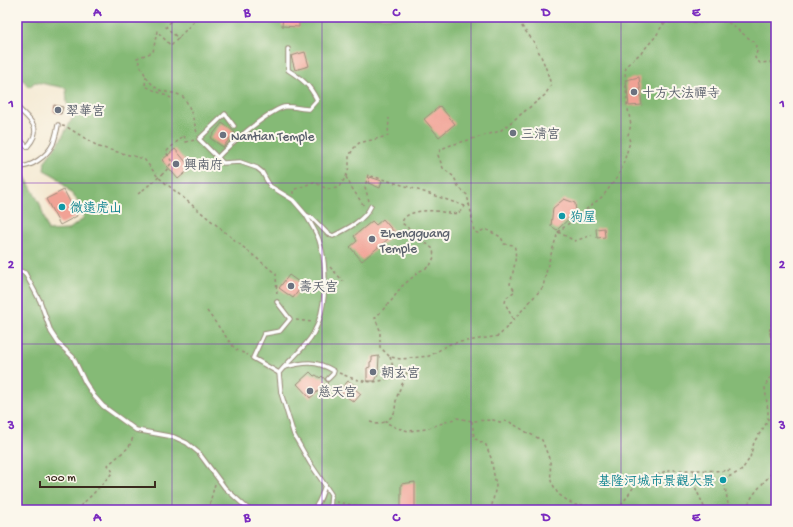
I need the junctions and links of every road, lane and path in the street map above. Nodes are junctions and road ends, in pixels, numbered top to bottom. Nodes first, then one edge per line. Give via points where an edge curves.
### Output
1 (175, 17) edge
2 (196, 17) edge
3 (518, 17) edge
4 (546, 17) edge
5 (551, 17) edge
6 (556, 17) edge
7 (663, 17) edge
8 (662, 24) junction
9 (179, 39) junction
10 (288, 49) dead end
11 (776, 68) edge
12 (146, 76) junction
13 (171, 98) dead end
14 (17, 107) edge
15 (389, 118) dead end
16 (58, 125) joint
17 (234, 126) dead end
18 (17, 136) edge
19 (199, 139) junction
20 (216, 158) junction
21 (17, 167) edge
22 (158, 177) junction
23 (346, 177) junction
24 (138, 194) dead end
25 (293, 200) junction
26 (470, 204) junction
27 (371, 206) joint
28 (465, 206) junction
29 (369, 212) junction
30 (306, 215) junction
31 (558, 232) junction
32 (592, 235) dead end
33 (323, 260) junction
34 (17, 270) edge
35 (342, 281) dead end
36 (277, 302) joint
37 (207, 311) dead end
38 (776, 318) edge
39 (290, 319) junction
40 (513, 319) junction
41 (319, 323) junction
42 (769, 333) junction
43 (776, 333) edge
44 (776, 345) edge
45 (390, 357) junction
46 (253, 358) junction
47 (776, 366) edge
48 (284, 367) junction
49 (394, 370) junction
50 (334, 371) junction
51 (279, 373) junction
52 (328, 380) dead end
53 (472, 421) junction
54 (370, 422) dead end
55 (385, 422) junction
56 (136, 430) junction
57 (776, 468) edge
58 (695, 470) junction
59 (732, 470) dead end
60 (217, 479) junction
61 (325, 485) junction
62 (330, 501) junction
63 (574, 505) junction
64 (76, 510) edge
65 (208, 510) edge
66 (251, 510) edge
67 (313, 510) edge
68 (330, 510) edge
69 (379, 510) edge
70 (491, 510) edge
71 (574, 510) edge
72 (599, 510) edge
73 (618, 510) edge
74 (705, 510) edge
75 (729, 510) edge
76 (747, 510) edge

1 - 9 path via 166,27
2 - 9 path
3 - 26 path via 546,67 551,85 545,95 500,131 438,151 443,168 454,177 458,186 467,195
4 - 5 path
5 - 6 path
7 - 8 path
8 - 11 path via 720,20 729,23 755,43 755,58 760,63 770,62
8 - 31 path via 656,36 627,65 625,71 631,125 628,135 630,142 619,174 603,196
9 - 12 path via 171,46 157,31 153,52 137,58
10 - 20 lane via 288,70 311,88 317,100 309,109 284,107 269,115
12 - 13 path via 145,86
12 - 19 path via 158,89 176,93 184,99
14 - 18 lane via 35,126 36,131 27,147
15 - 23 path via 388,136 359,143 354,148 349,156
16 - 21 lane via 53,144 42,158 22,168
16 - 22 path via 99,147 144,159
17 - 19 lane via 225,114
19 - 20 lane
19 - 22 path via 186,142 184,135 166,152 172,162
20 - 25 lane via 223,163 240,162 257,168 270,186
22 - 24 path
22 - 36 path via 276,274
23 - 25 path via 338,188 327,189 314,182 293,190
23 - 29 path
25 - 30 lane
26 - 28 path
26 - 40 path via 474,232 478,234 485,229 501,237 504,244 514,245 515,267 510,284 514,291 506,298 505,303
27 - 28 path via 365,187 368,175
27 - 29 lane
28 - 45 path via 457,213 433,210 410,213 402,219 402,223 433,249 434,257 430,266 401,287 375,318 380,330 380,347
29 - 30 lane via 347,230 333,236
30 - 33 lane via 318,239
31 - 32 path via 575,241
31 - 40 path via 544,287
33 - 35 path
33 - 41 lane via 324,288
34 - 56 lane via 25,273 40,301 51,332 73,357 94,396
36 - 39 lane
37 - 46 path via 235,349
38 - 42 path
39 - 41 path
39 - 46 lane via 280,331 264,334
40 - 45 path via 499,336 450,344 429,356 401,359
41 - 48 lane
42 - 43 path
42 - 44 path
45 - 49 path
46 - 51 lane
47 - 75 path via 765,388 768,421 754,442 750,458 742,471 724,481
48 - 50 lane via 315,363
48 - 51 lane
49 - 50 path via 392,376 375,382 360,382
49 - 55 path via 407,373 396,398 396,410 392,418
50 - 52 lane
51 - 61 lane via 281,393 294,435
53 - 55 path via 457,418 426,429 409,431
53 - 63 path via 508,421 542,440 550,461 551,481 558,494
53 - 70 path via 474,438 486,445 491,458 496,486
54 - 55 path
56 - 60 lane via 174,437 187,443 199,453
56 - 64 path via 128,447 108,465 112,472
57 - 76 path via 747,504
58 - 59 path
58 - 73 path via 668,470 635,485
58 - 74 path via 692,478
60 - 65 path
60 - 66 lane
61 - 62 lane via 331,494
61 - 67 lane via 321,499
62 - 68 lane
62 - 69 path
63 - 71 path
63 - 72 path

